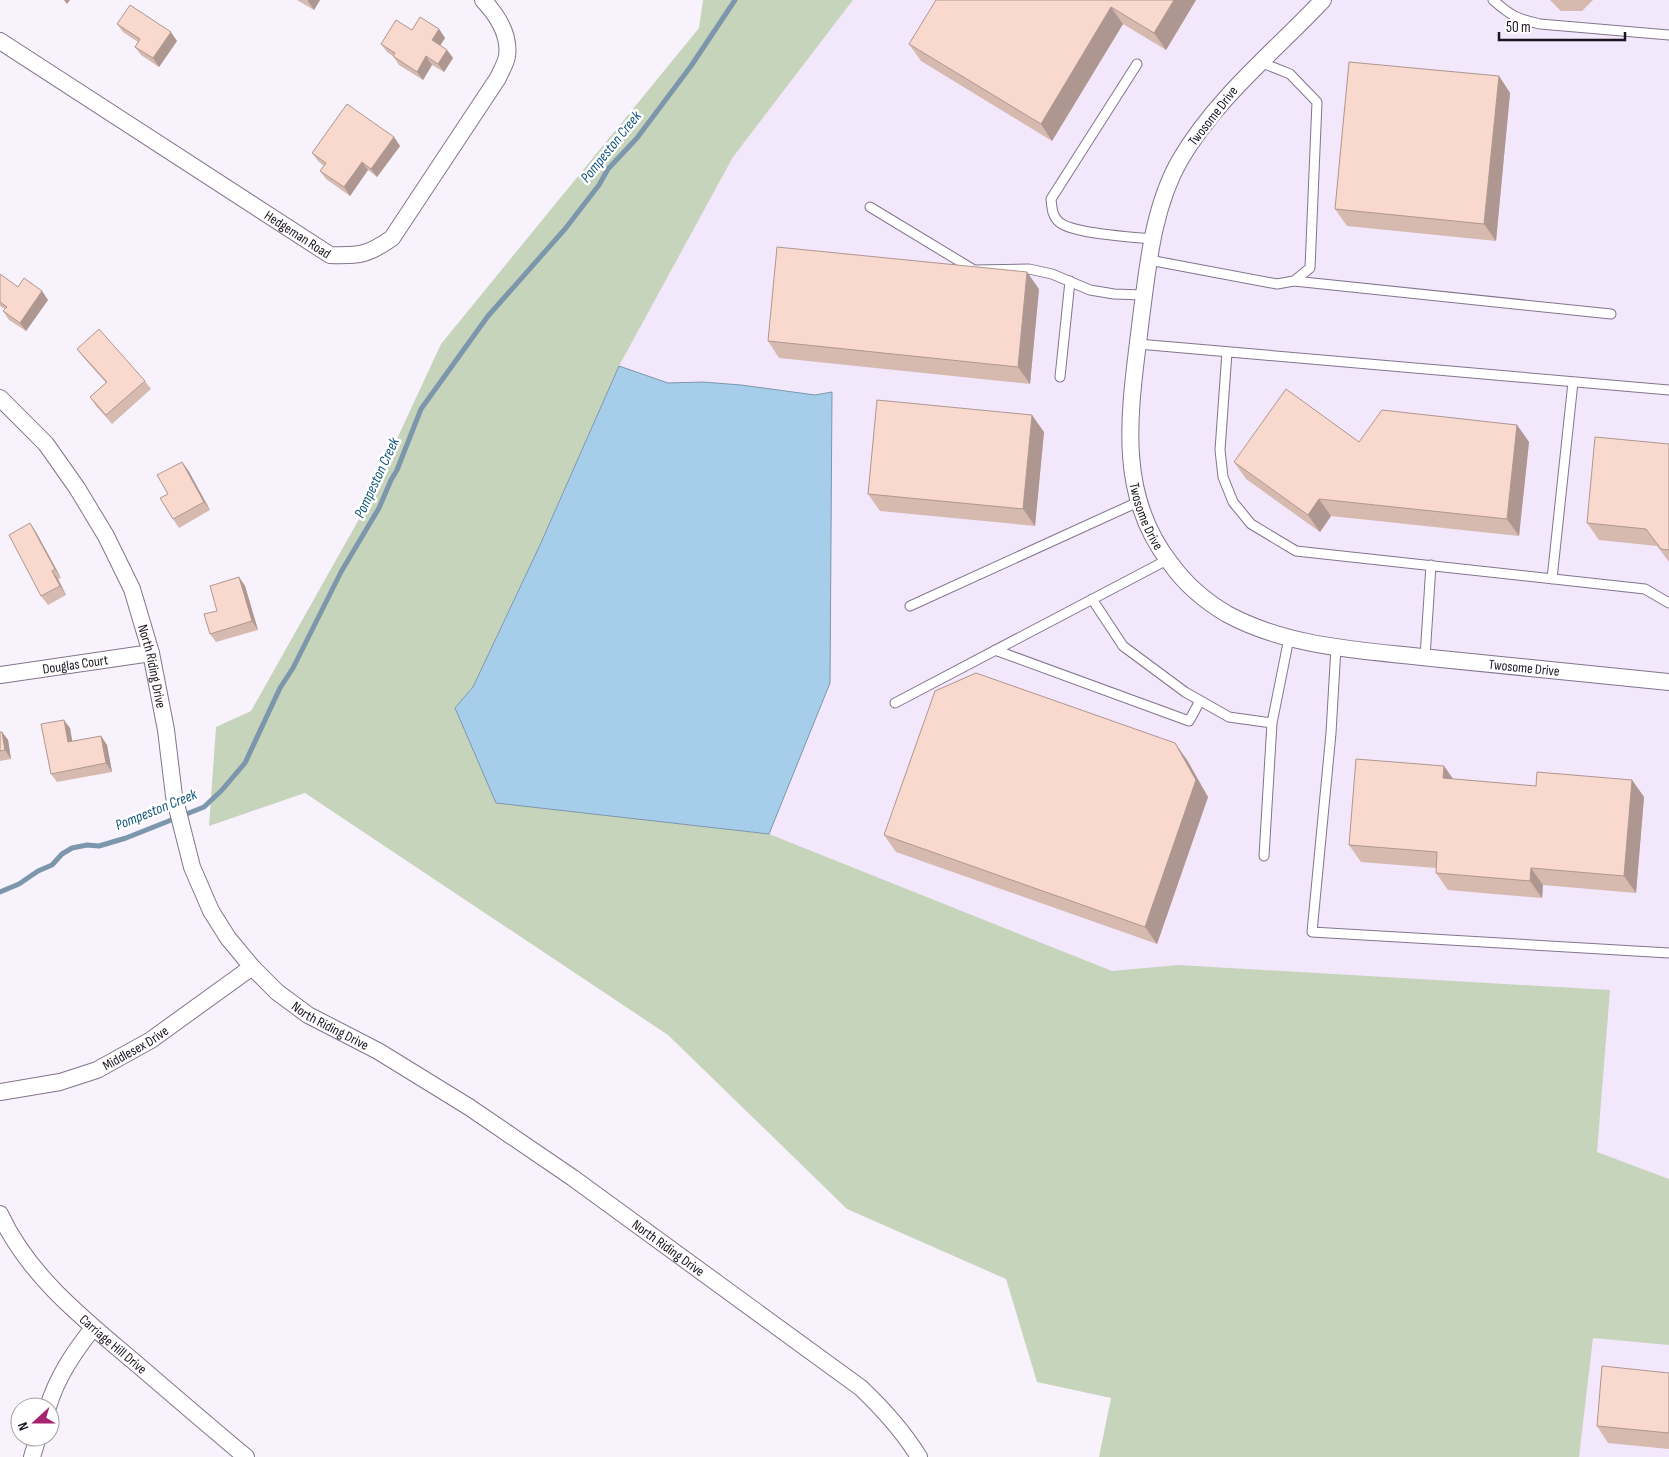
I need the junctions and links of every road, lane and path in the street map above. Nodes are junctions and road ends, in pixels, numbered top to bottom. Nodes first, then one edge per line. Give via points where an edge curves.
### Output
1 (483, 0) edge
2 (1493, 0) edge
3 (1316, 2) edge
4 (1669, 35) edge
5 (0, 41) edge
6 (1260, 62) junction
7 (1137, 64) dead end
8 (870, 207) dead end
9 (1153, 239) junction
10 (1149, 260) junction
11 (1070, 281) junction
12 (1294, 281) junction
13 (1144, 295) junction
14 (1611, 314) dead end
15 (1138, 344) junction
16 (1227, 352) junction
17 (1060, 377) dead end
18 (1573, 382) junction
19 (1669, 390) edge
20 (0, 398) edge
21 (1138, 502) junction
22 (1167, 560) junction
23 (1430, 565) junction
24 (1552, 579) junction
25 (1092, 599) junction
26 (1669, 604) edge
27 (910, 606) dead end
28 (1289, 638) junction
29 (1336, 647) junction
30 (995, 650) junction
31 (151, 652) junction
32 (1425, 657) junction
33 (0, 675) edge
34 (1669, 682) edge
35 (1200, 701) junction
36 (895, 703) dead end
37 (1272, 723) junction
38 (1264, 856) dead end
39 (1669, 953) edge
40 (252, 967) junction
41 (0, 1092) edge
42 (0, 1214) edge
43 (93, 1328) junction
44 (51, 1397) edge
45 (246, 1457) edge
46 (919, 1457) edge

1 - 5 street, Hedgeman Road via 507,37 508,57 498,78 392,238 374,250 354,256 330,255
2 - 4 lane via 1509,15 1540,24
3 - 6 street, Twosome Drive
6 - 9 street, Twosome Drive via 1219,105 1178,163 1164,194
6 - 12 lane via 1290,74 1317,102 1310,268
7 - 9 lane via 1051,200 1052,212 1058,222 1068,228
8 - 11 lane via 974,270 1029,269
9 - 10 street, Twosome Drive
10 - 12 lane via 1277,284
10 - 13 street, Twosome Drive
11 - 13 lane via 1090,290
11 - 17 lane
12 - 14 lane
13 - 15 street, Twosome Drive
15 - 16 lane
15 - 21 street, Twosome Drive via 1130,431
16 - 18 lane
16 - 23 lane via 1220,450 1223,477 1233,502 1251,524 1296,551
18 - 19 lane
18 - 24 lane
20 - 31 street, North Riding Drive via 46,444 102,528 132,589
21 - 22 street, Twosome Drive via 1145,524
21 - 27 lane
22 - 25 lane
22 - 28 street, Twosome Drive via 1200,596 1256,628
23 - 24 lane
23 - 32 lane
24 - 26 lane via 1645,589
25 - 30 lane
25 - 35 lane via 1123,646
28 - 29 street, Twosome Drive
28 - 37 lane
29 - 32 street, Twosome Drive
29 - 39 lane via 1312,932
30 - 35 lane via 1189,721
30 - 36 lane
31 - 33 street, Douglas Court
31 - 40 street, North Riding Drive via 166,730 174,796 192,867 211,911
32 - 34 street, Twosome Drive
35 - 37 lane via 1229,717
37 - 38 lane
40 - 41 street, Middlesex Drive via 151,1040 97,1070 60,1082
40 - 46 street, North Riding Drive via 277,992 308,1015 378,1051 469,1107 573,1178 861,1388 886,1413
42 - 43 street, Carriage Hill Drive via 20,1250 46,1282
43 - 44 street via 71,1357
43 - 45 street, Carriage Hill Drive

